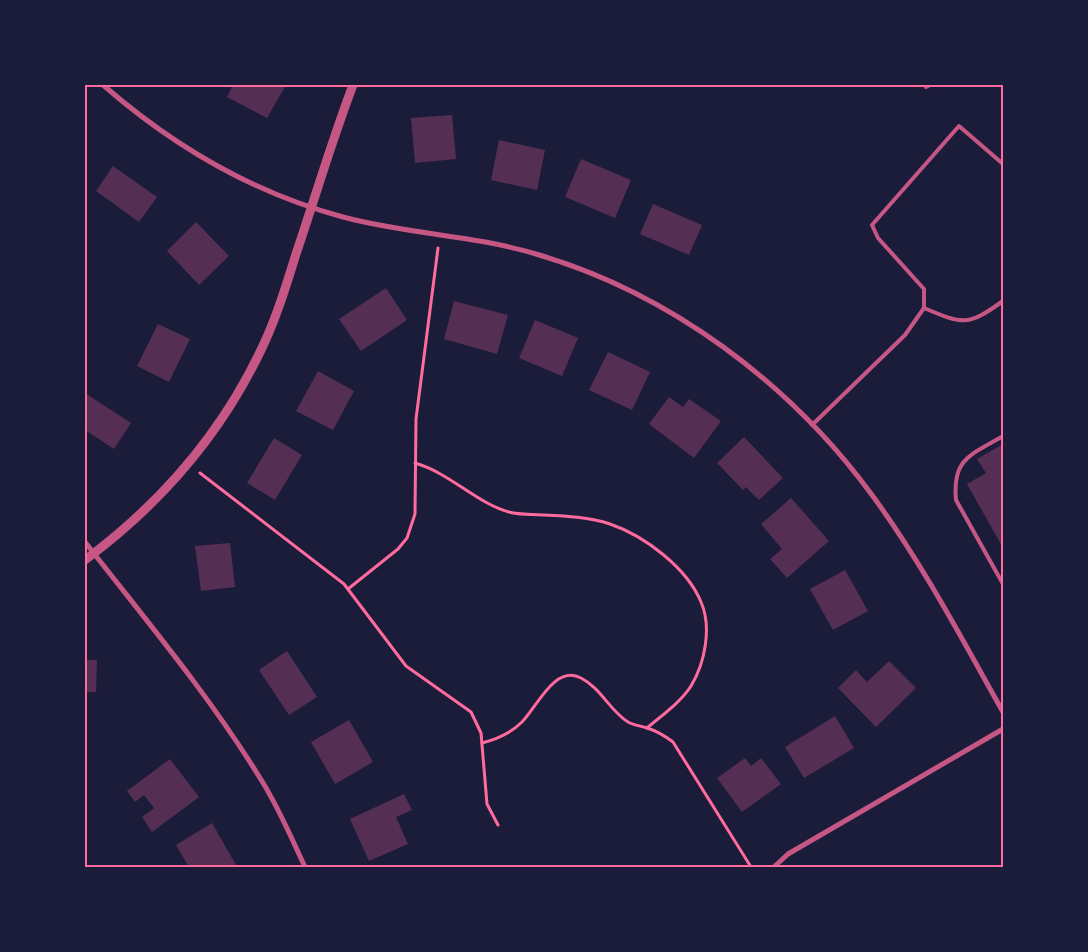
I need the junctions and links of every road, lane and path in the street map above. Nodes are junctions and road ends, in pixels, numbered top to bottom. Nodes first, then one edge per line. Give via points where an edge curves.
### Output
1 (103, 85) edge
2 (353, 85) edge
3 (925, 85) edge
4 (930, 85) edge
5 (1003, 164) edge
6 (312, 207) junction
7 (439, 235) junction
8 (1003, 301) edge
9 (924, 308) junction
10 (812, 425) junction
11 (1003, 436) edge
12 (187, 463) junction
13 (415, 463) junction
14 (85, 542) edge
15 (94, 554) junction
16 (85, 560) edge
17 (1003, 584) edge
18 (348, 589) junction
19 (1003, 712) edge
20 (647, 728) junction
21 (1003, 729) edge
22 (482, 743) junction
23 (498, 825) dead end
24 (305, 867) edge
25 (751, 867) edge
26 (774, 867) edge

1 - 6 street via 179,144 273,194
2 - 6 street
3 - 4 lane
5 - 9 lane via 959,126 872,225 878,238 924,289
6 - 7 street via 344,218
6 - 12 street via 261,350 232,403
7 - 10 street via 488,242 575,267 660,307 733,354
7 - 13 path via 416,419
8 - 9 lane via 978,319 953,320
9 - 10 lane via 905,335
10 - 19 street via 870,493 898,533
11 - 17 lane via 964,459 954,487 956,500
12 - 15 street via 144,511
12 - 18 path
13 - 18 path via 415,514 407,538
13 - 20 path via 433,468 508,512 590,519 628,532 672,564 688,581 701,601 706,642 691,687
14 - 15 street
15 - 16 street
15 - 24 street via 244,753 274,803
18 - 22 path via 406,666 470,712 478,723
20 - 22 path via 629,723 594,687 570,674 550,686 511,732
20 - 25 path via 673,742
21 - 26 street via 788,854
22 - 23 path via 487,804

